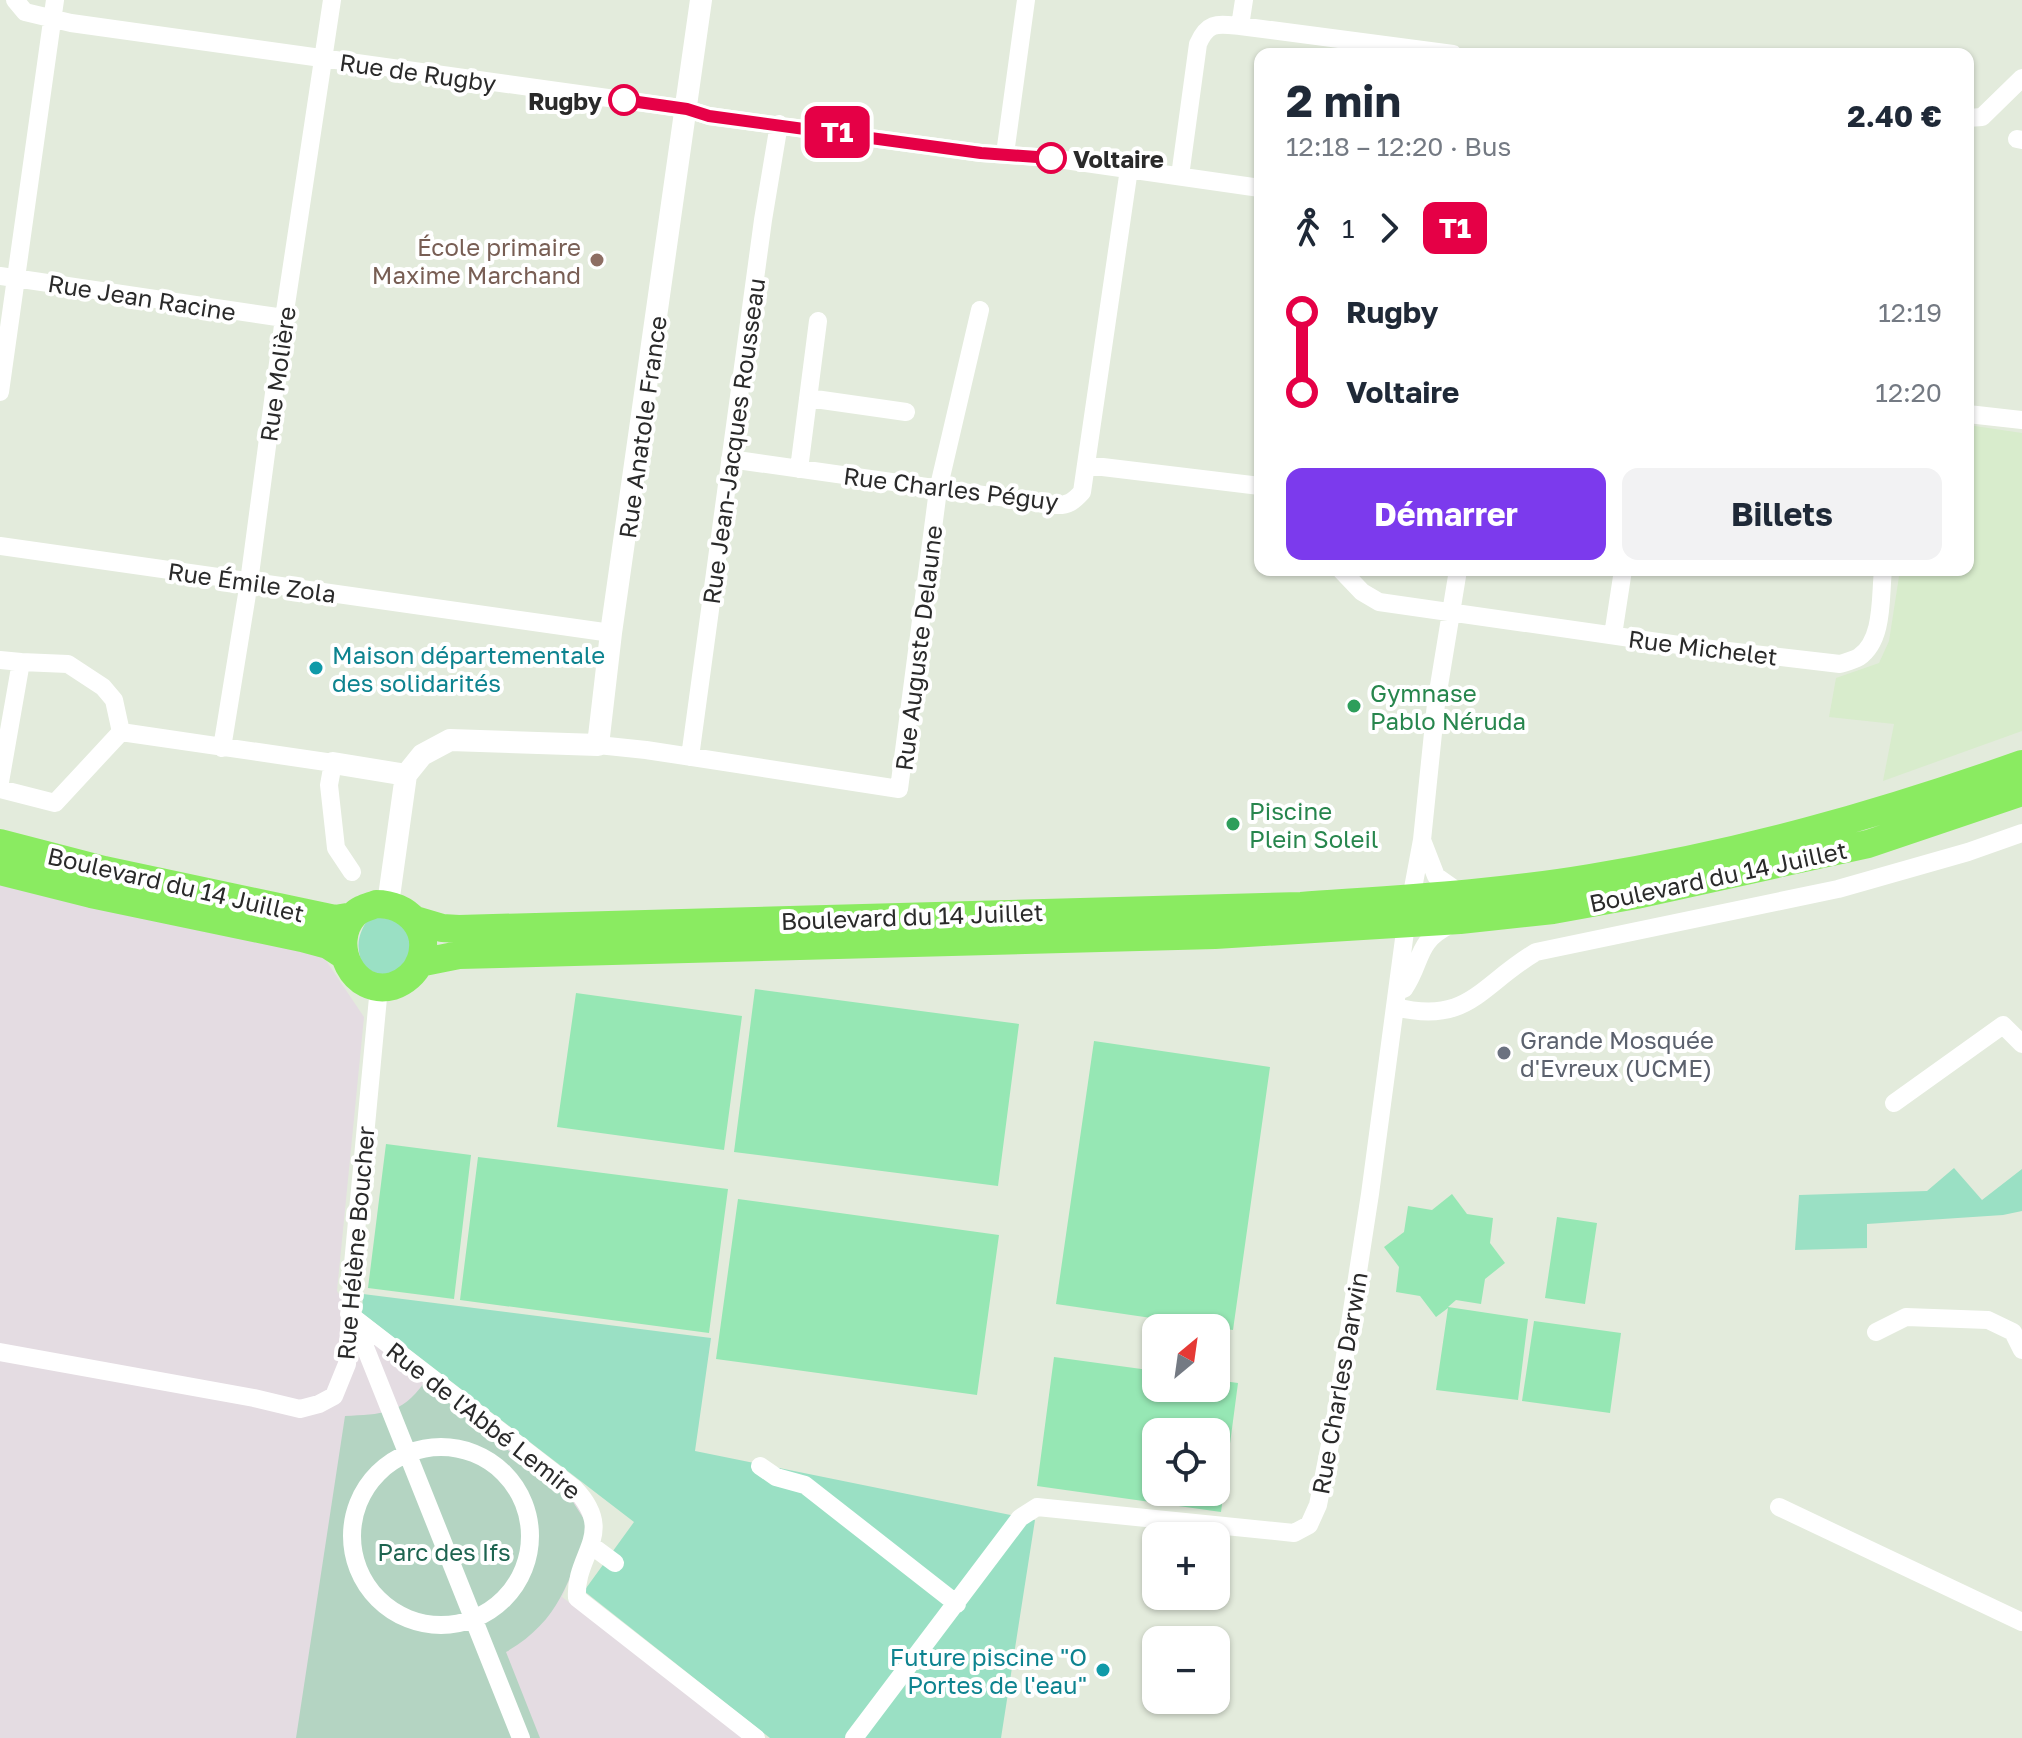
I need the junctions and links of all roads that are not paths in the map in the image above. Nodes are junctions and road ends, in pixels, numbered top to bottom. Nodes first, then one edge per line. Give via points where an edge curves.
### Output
1 (15, 0) edge
2 (55, 0) edge
3 (332, 0) edge
4 (701, 0) edge
5 (1026, 0) edge
6 (1244, 0) edge
7 (51, 19) junction
8 (1240, 26) junction
9 (1407, 48) edge
10 (324, 58) junction
11 (2022, 78) edge
12 (687, 109) junction
13 (1974, 118) edge
14 (779, 124) junction
15 (1005, 154) junction
16 (1129, 169) junction
17 (1180, 176) junction
18 (1254, 187) edge
19 (7, 277) edge
20 (980, 310) dead end
21 (284, 318) junction
22 (818, 321) dead end
23 (2, 360) edge
24 (0, 392) edge
25 (808, 398) junction
26 (906, 412) dead end
27 (1974, 415) edge
28 (2022, 420) edge
29 (730, 459) junction
30 (1086, 465) junction
31 (799, 469) junction
32 (1254, 485) edge
33 (938, 490) junction
34 (0, 546) edge
35 (1347, 576) edge
36 (1457, 576) edge
37 (1622, 576) edge
38 (1882, 576) edge
39 (249, 582) junction
40 (1453, 611) junction
41 (611, 633) junction
42 (1613, 635) junction
43 (0, 660) edge
44 (21, 662) junction
45 (121, 732) junction
46 (598, 745) junction
47 (222, 748) junction
48 (690, 757) junction
49 (333, 763) junction
50 (2022, 764) edge
51 (406, 775) junction
52 (0, 782) edge
53 (0, 789) edge
54 (2022, 792) edge
55 (2022, 833) edge
56 (0, 843) edge
57 (1425, 847) junction
58 (0, 871) edge
59 (352, 872) dead end
60 (388, 904) junction
61 (1461, 907) junction
62 (1401, 908) junction
63 (353, 916) junction
64 (415, 920) junction
65 (345, 956) junction
66 (419, 963) junction
67 (379, 987) junction
68 (1396, 1002) junction
69 (2022, 1044) edge
70 (1894, 1103) dead end
71 (351, 1315) junction
72 (1876, 1332) dead end
73 (2022, 1350) edge
74 (0, 1352) edge
75 (408, 1453) junction
76 (760, 1466) dead end
77 (1779, 1507) dead end
78 (592, 1546) junction
79 (615, 1563) dead end
80 (957, 1604) junction
81 (473, 1619) junction
82 (2022, 1622) edge
83 (521, 1738) edge
84 (756, 1738) edge
85 (854, 1738) edge

1 - 7 street, Rue de Rugby via 25,12
2 - 7 street
3 - 10 street, Rue Molière
4 - 12 street, Rue Anatole France
5 - 15 street
6 - 8 street
7 - 10 street, Rue de Rugby
7 - 19 street
8 - 9 street
8 - 17 street via 1211,26 1198,44
10 - 12 street, Rue de Rugby
10 - 21 street, Rue Molière
11 - 13 street via 1982,117
12 - 14 street, Rue de Rugby
12 - 41 street, Rue Anatole France
14 - 15 street, Rue de Rugby
14 - 29 street, Rue Jean-Jacques Rousseau
15 - 16 street, Rue de Rugby
16 - 17 street, Rue de Rugby
16 - 30 street, Rue Charles Péguy
17 - 18 street, Rue de Rugby
19 - 21 street, Rue Jean Racine
19 - 23 street
20 - 33 street
21 - 39 street, Rue Molière
22 - 25 street
23 - 24 street
25 - 26 street
25 - 31 street
27 - 28 street
29 - 31 street, Rue Charles Péguy
29 - 48 street, Rue Jean-Jacques Rousseau
30 - 32 street
30 - 33 street, Rue Charles Péguy via 1082,492 1064,506
31 - 33 street, Rue Charles Péguy
33 - 48 street, Rue Auguste Delaune via 899,789
34 - 39 street, Rue Émile Zola
35 - 40 street, Rue Michelet via 1379,602
36 - 40 street, Rue Charles Darwin
37 - 42 street
38 - 42 street, Rue Michelet via 1876,635 1859,657 1840,664
39 - 41 street, Rue Émile Zola
39 - 47 street, Rue Molière
40 - 42 street, Rue Michelet
40 - 57 street, Rue Charles Darwin via 1434,717
41 - 46 street, Rue Anatole France
43 - 44 street
44 - 45 street via 68,664 103,687 114,700
44 - 52 street
45 - 47 street
45 - 53 street via 55,803
46 - 48 street, Rue Auguste Delaune
46 - 51 street via 450,740 422,755
47 - 49 street
49 - 51 street
49 - 59 street via 329,785 336,848
50 - 61 main road, Boulevard du 14 Juillet via 1861,818 1730,852
51 - 60 street
54 - 61 main road, Boulevard du 14 Juillet via 1868,844 1636,895 1553,910
55 - 68 street via 1838,889 1536,952 1454,1010 1423,1013
56 - 63 main road, Boulevard du 14 Juillet via 328,918
57 - 61 street via 1436,876
57 - 62 street, Rue Charles Darwin
58 - 65 main road via 302,938
60 - 63 main road, Boulevard du 14 Juillet
60 - 64 main road, Boulevard du 14 Juillet
61 - 62 main road, Boulevard du 14 Juillet
61 - 68 street via 1433,933
62 - 64 main road, Boulevard du 14 Juillet via 1301,906 459,929
62 - 66 main road, Boulevard du 14 Juillet via 1229,934 459,955
62 - 68 street, Rue Charles Darwin
63 - 65 main road
64 - 66 main road via 422,950
65 - 67 main road via 360,981
66 - 67 main road, Boulevard du 14 Juillet via 401,983
67 - 71 street, Rue Hélène Boucher
68 - 80 street, Rue Charles Darwin via 1336,1414 1318,1505 1309,1525 1294,1533 1037,1507 1020,1518
69 - 70 street via 2003,1025
71 - 74 street, Rue Hélène Boucher via 347,1364 334,1396 300,1409
71 - 75 street
71 - 78 street, Rue de l'Abbé Lemire via 574,1488 592,1515
72 - 73 street via 1906,1317 1988,1320 2013,1332
75 - 81 street
75 - 81 street via 387,1464 359,1500 352,1523 358,1569 385,1606 405,1618 451,1625
75 - 81 street via 447,1447 467,1451 501,1471 524,1504 530,1543 522,1572 506,1597
76 - 80 street via 805,1485
77 - 82 street
78 - 79 street
78 - 84 street, Rue de l'Abbé Lemire via 576,1584 577,1598
80 - 85 street, Rue Charles Darwin
81 - 83 street

